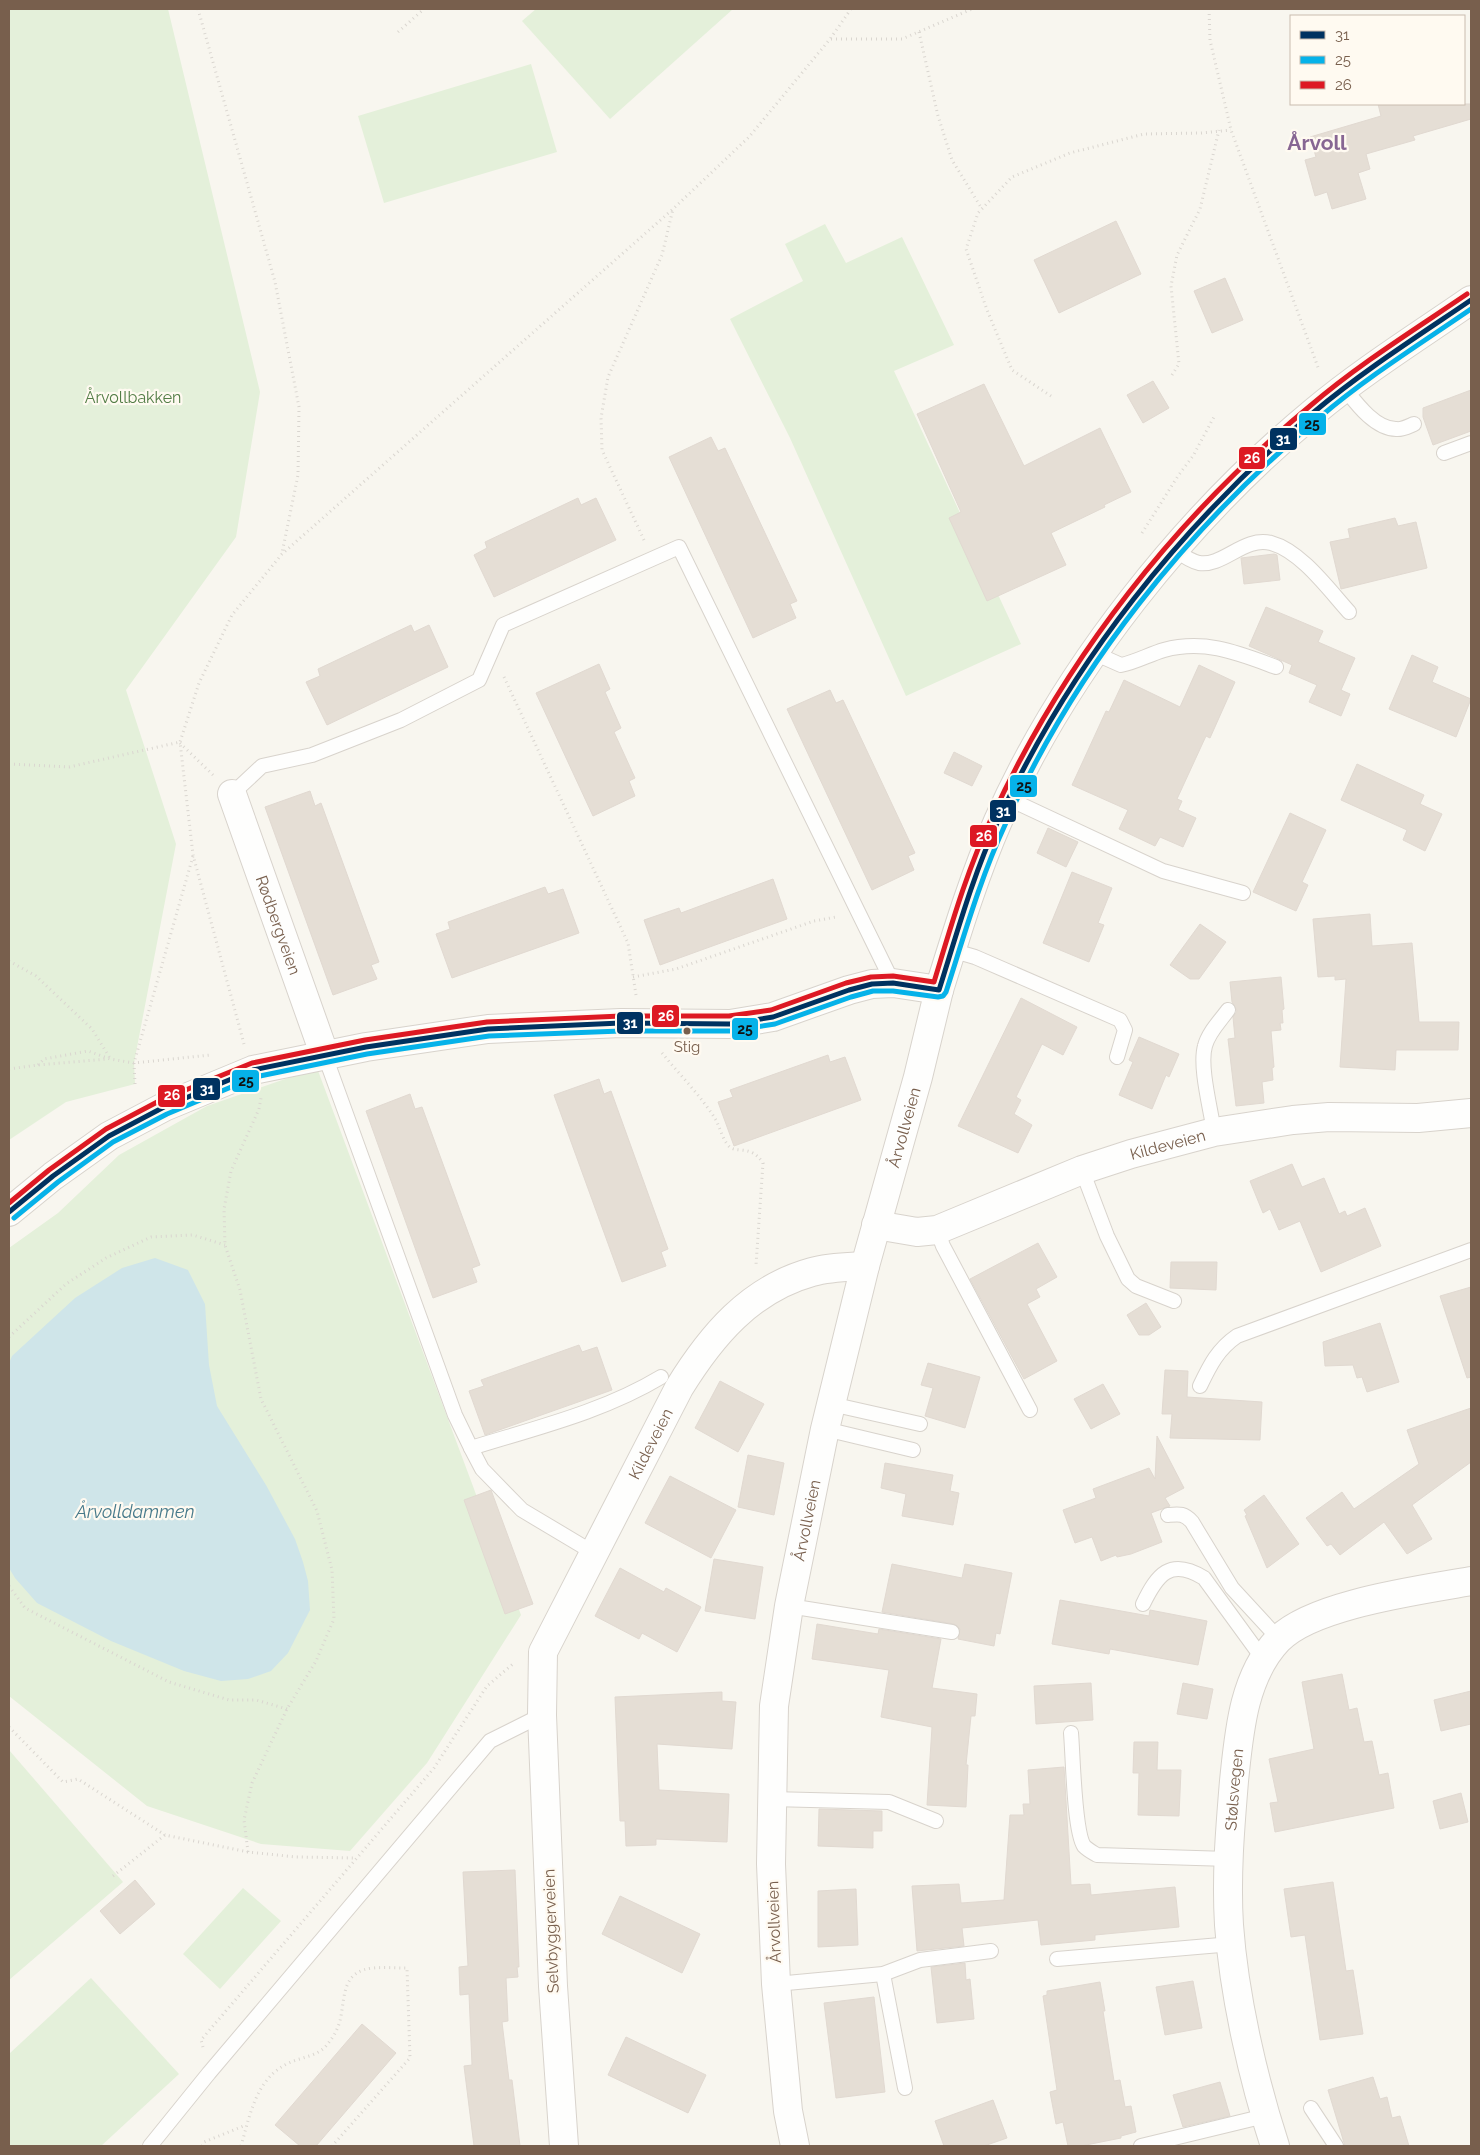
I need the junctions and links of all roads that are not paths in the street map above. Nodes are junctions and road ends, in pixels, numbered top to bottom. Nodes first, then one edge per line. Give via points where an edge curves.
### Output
1 (1471, 300) edge
2 (1345, 388) junction
3 (1414, 424) dead end
4 (1471, 444) edge
5 (1444, 453) dead end
6 (1175, 550) junction
7 (1349, 612) dead end
8 (1094, 653) junction
9 (1276, 667) dead end
10 (232, 794) joint
11 (1009, 799) junction
12 (1244, 893) dead end
13 (951, 950) junction
14 (893, 983) junction
15 (939, 990) junction
16 (1228, 1010) dead end
17 (326, 1056) junction
18 (1117, 1057) dead end
19 (1471, 1113) edge
20 (1214, 1132) junction
21 (1082, 1170) junction
22 (9, 1212) edge
23 (876, 1226) junction
24 (938, 1230) junction
25 (1471, 1250) edge
26 (865, 1266) junction
27 (1174, 1301) dead end
28 (661, 1377) dead end
29 (1200, 1386) dead end
30 (1030, 1410) dead end
31 (828, 1417) junction
32 (920, 1424) dead end
33 (470, 1448) junction
34 (914, 1450) dead end
35 (1168, 1515) dead end
36 (594, 1553) junction
37 (1471, 1581) edge
38 (1143, 1604) dead end
39 (789, 1606) junction
40 (952, 1632) dead end
41 (1271, 1649) junction
42 (542, 1715) junction
43 (1071, 1734) dead end
44 (771, 1799) junction
45 (936, 1821) dead end
46 (1229, 1859) junction
47 (1232, 1944) junction
48 (991, 1951) dead end
49 (1057, 1959) dead end
50 (883, 1974) junction
51 (776, 1984) junction
52 (905, 2088) dead end
53 (1311, 2108) dead end
54 (1265, 2116) junction
55 (150, 2146) edge
56 (564, 2146) edge
57 (795, 2146) edge
58 (1140, 2146) edge
59 (1275, 2146) edge
60 (1336, 2146) edge

1 - 2 street, Årvollveien
2 - 3 lane via 1358,405 1385,427 1398,430
2 - 6 street, Årvollveien via 1281,440
4 - 5 lane
6 - 7 lane via 1201,564 1249,544 1272,543 1307,566
6 - 8 street, Årvollveien
8 - 9 lane via 1121,665 1164,650 1199,645 1234,651
8 - 11 street, Årvollveien via 1030,756
10 - 14 lane via 262,766 312,755 401,720 479,680 502,625 679,547
10 - 17 street, Rødbergveien
11 - 12 lane via 1163,871
11 - 13 street, Årvollveien via 970,889
13 - 15 street, Årvollveien
13 - 18 lane via 975,957 1120,1020 1125,1030
14 - 15 street
14 - 17 street via 849,990 754,1022 503,1027 376,1045
15 - 23 street, Årvollveien
16 - 20 lane via 1204,1047
17 - 22 street via 253,1070 164,1107 110,1136 52,1176
17 - 33 lane via 455,1415
19 - 20 street, Kildeveien via 1418,1118 1328,1117
20 - 21 street, Kildeveien
21 - 24 street, Kildeveien
21 - 27 lane via 1107,1236 1128,1279 1136,1286
23 - 24 street, Kildeveien via 917,1232
23 - 26 street, Årvollveien
24 - 30 lane via 943,1246
25 - 29 lane via 1237,1336 1212,1360
26 - 31 street, Årvollveien
26 - 36 street, Kildeveien via 813,1271 788,1280 758,1296 717,1334 679,1388
28 - 33 lane via 633,1394 592,1410
31 - 32 lane
31 - 34 lane
31 - 39 street, Årvollveien
33 - 36 lane via 482,1469 522,1510
35 - 41 lane via 1186,1515 1192,1522
36 - 42 street, Kildeveien via 543,1652
37 - 41 street, Stølsvegen via 1396,1595 1319,1616 1296,1626
38 - 41 lane via 1157,1578 1165,1573 1176,1569 1195,1572
39 - 40 lane
39 - 44 street, Årvollveien via 774,1706
41 - 46 street, Stølsvegen via 1256,1670 1243,1718 1236,1761
42 - 55 lane via 490,1741
42 - 56 street, Selvbyggerveien via 553,1986
43 - 46 lane via 1079,1830 1084,1846 1090,1851 1097,1855
44 - 45 lane via 890,1802
44 - 51 street, Årvollveien
46 - 47 street, Stølsvegen
47 - 49 lane
47 - 54 street, Stølsvegen via 1249,2049
48 - 50 lane via 920,1960
50 - 51 lane
50 - 52 lane
51 - 57 street, Årvollveien via 788,2111
53 - 60 lane
54 - 58 lane
54 - 59 street, Stølsvegen

